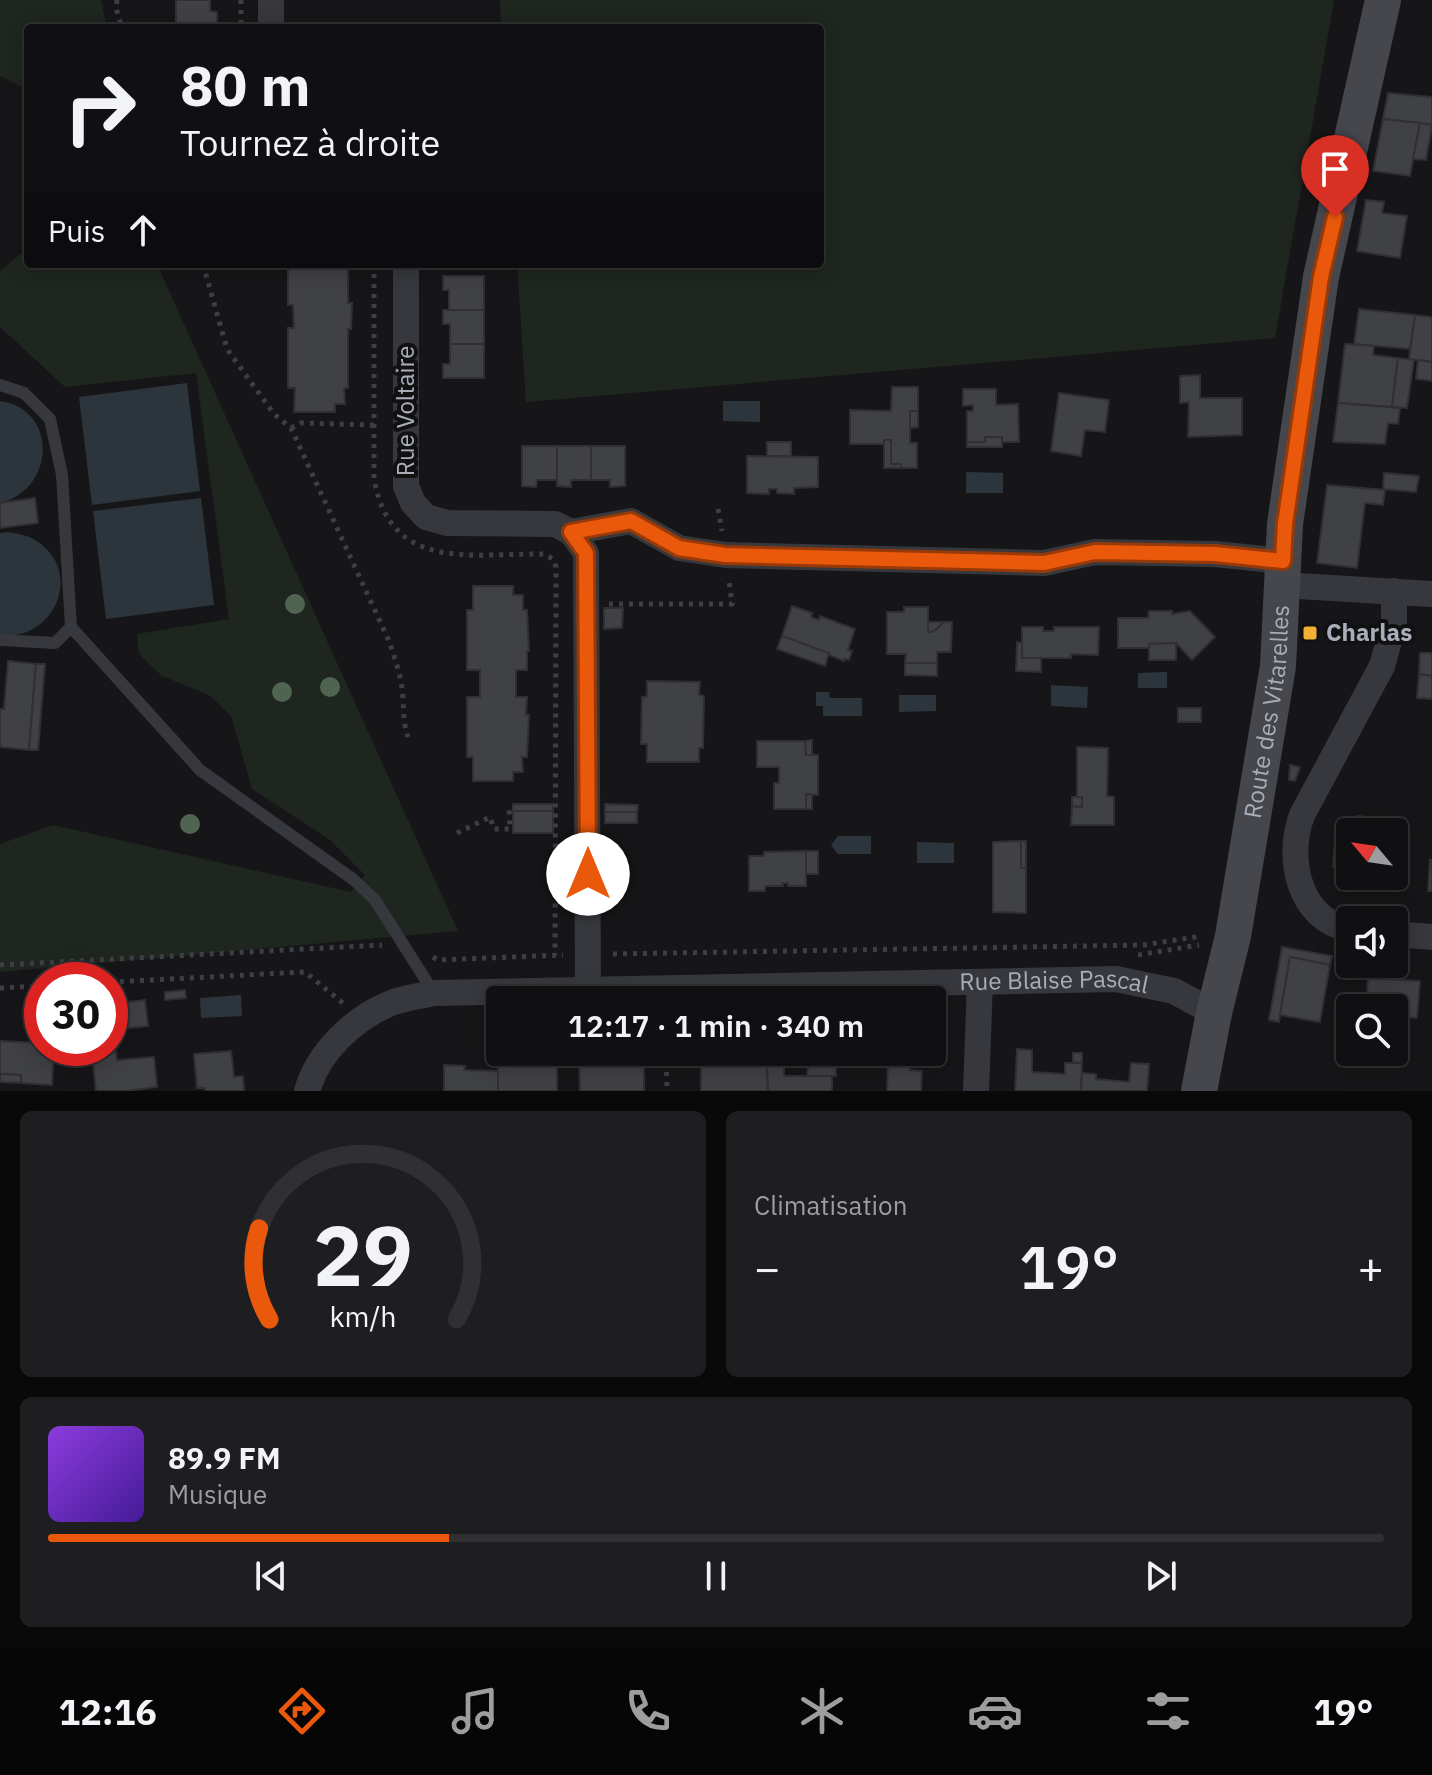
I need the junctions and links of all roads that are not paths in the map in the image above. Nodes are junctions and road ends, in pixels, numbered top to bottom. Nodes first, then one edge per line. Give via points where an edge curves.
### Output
1 (271, 0) edge
2 (1383, 0) edge
3 (271, 24) edge
4 (406, 268) edge
5 (0, 385) edge
6 (571, 532) junction
7 (1282, 573) junction
8 (1394, 591) junction
9 (1432, 594) edge
10 (71, 627) junction
11 (0, 640) edge
12 (1336, 924) edge
13 (1408, 935) edge
14 (1432, 937) edge
15 (980, 982) junction
16 (588, 986) edge
17 (756, 986) edge
18 (486, 992) edge
19 (434, 993) junction
20 (1214, 1013) junction
21 (307, 1091) edge
22 (976, 1091) edge
23 (1199, 1091) edge

1 - 3 street
2 - 7 main road, Route des Vitarelles via 1321,277
4 - 6 street, Rue Voltaire via 406,486 413,503 426,517 447,523 555,524
5 - 10 lane via 24,393 50,419 62,475
6 - 7 street via 631,521 679,548 725,555 1044,563 1095,552 1215,554
6 - 16 street via 586,553
7 - 8 street
7 - 20 main road, Route des Vitarelles via 1278,666 1233,936
8 - 9 street
8 - 12 street via 1394,623 1382,666 1294,835 1297,882 1316,912
10 - 11 lane via 55,643
10 - 19 lane via 200,770 375,900
13 - 14 street
15 - 17 street, Rue Blaise Pascal
15 - 20 street, Rue Blaise Pascal via 1116,979 1174,991
15 - 22 street
18 - 19 street, Rue Blaise Pascal
19 - 21 street, Rue Blaise Pascal via 392,1003 362,1019 329,1048
20 - 23 main road, Route des Vitarelles

